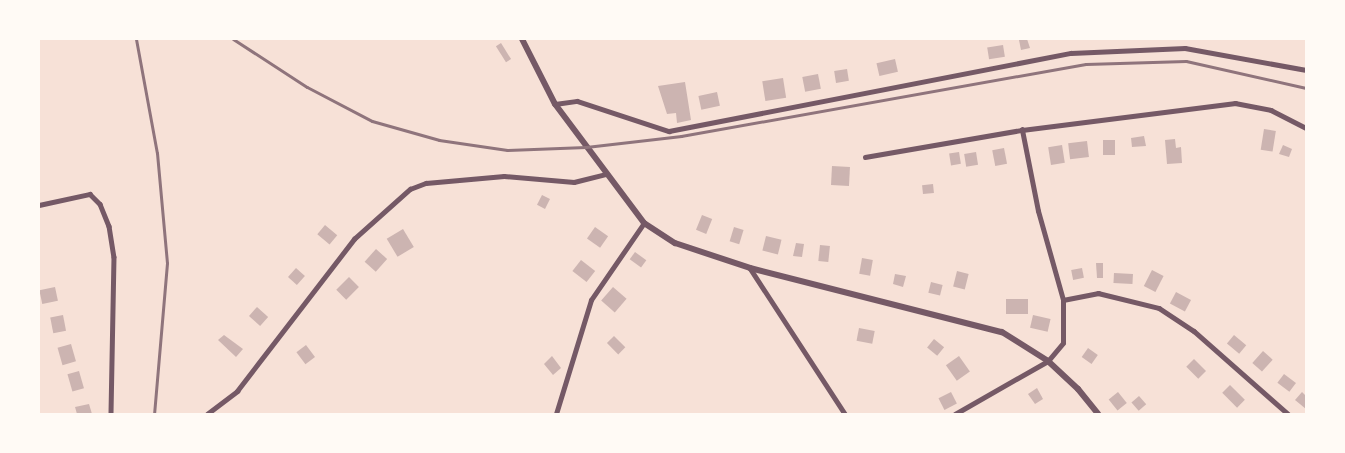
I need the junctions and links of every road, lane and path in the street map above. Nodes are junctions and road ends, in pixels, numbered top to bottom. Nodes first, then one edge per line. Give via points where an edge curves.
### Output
1 (522, 39) edge
2 (1306, 70) edge
3 (555, 104) junction
4 (1306, 128) edge
5 (1022, 130) junction
6 (865, 157) dead end
7 (605, 174) junction
8 (39, 205) edge
9 (644, 223) junction
10 (750, 268) junction
11 (1063, 300) junction
12 (1048, 361) junction
13 (111, 414) edge
14 (207, 414) edge
15 (556, 414) edge
16 (845, 414) edge
17 (955, 414) edge
18 (1098, 414) edge
19 (1288, 414) edge

1 - 3 street
2 - 3 street via 1185,48 1071,52 669,131 577,101
3 - 7 street
4 - 5 street via 1271,110 1235,103
5 - 6 street
5 - 11 street via 1038,211
7 - 9 street
7 - 14 street via 574,182 504,176 426,183 410,189 354,239 237,391
8 - 13 street via 90,194 100,204 114,257
9 - 10 street via 675,243
9 - 15 street via 591,300
10 - 12 street via 1002,332
10 - 16 street
11 - 12 street via 1063,343
11 - 19 street via 1098,293 1159,308 1194,331
12 - 17 street
12 - 18 street

